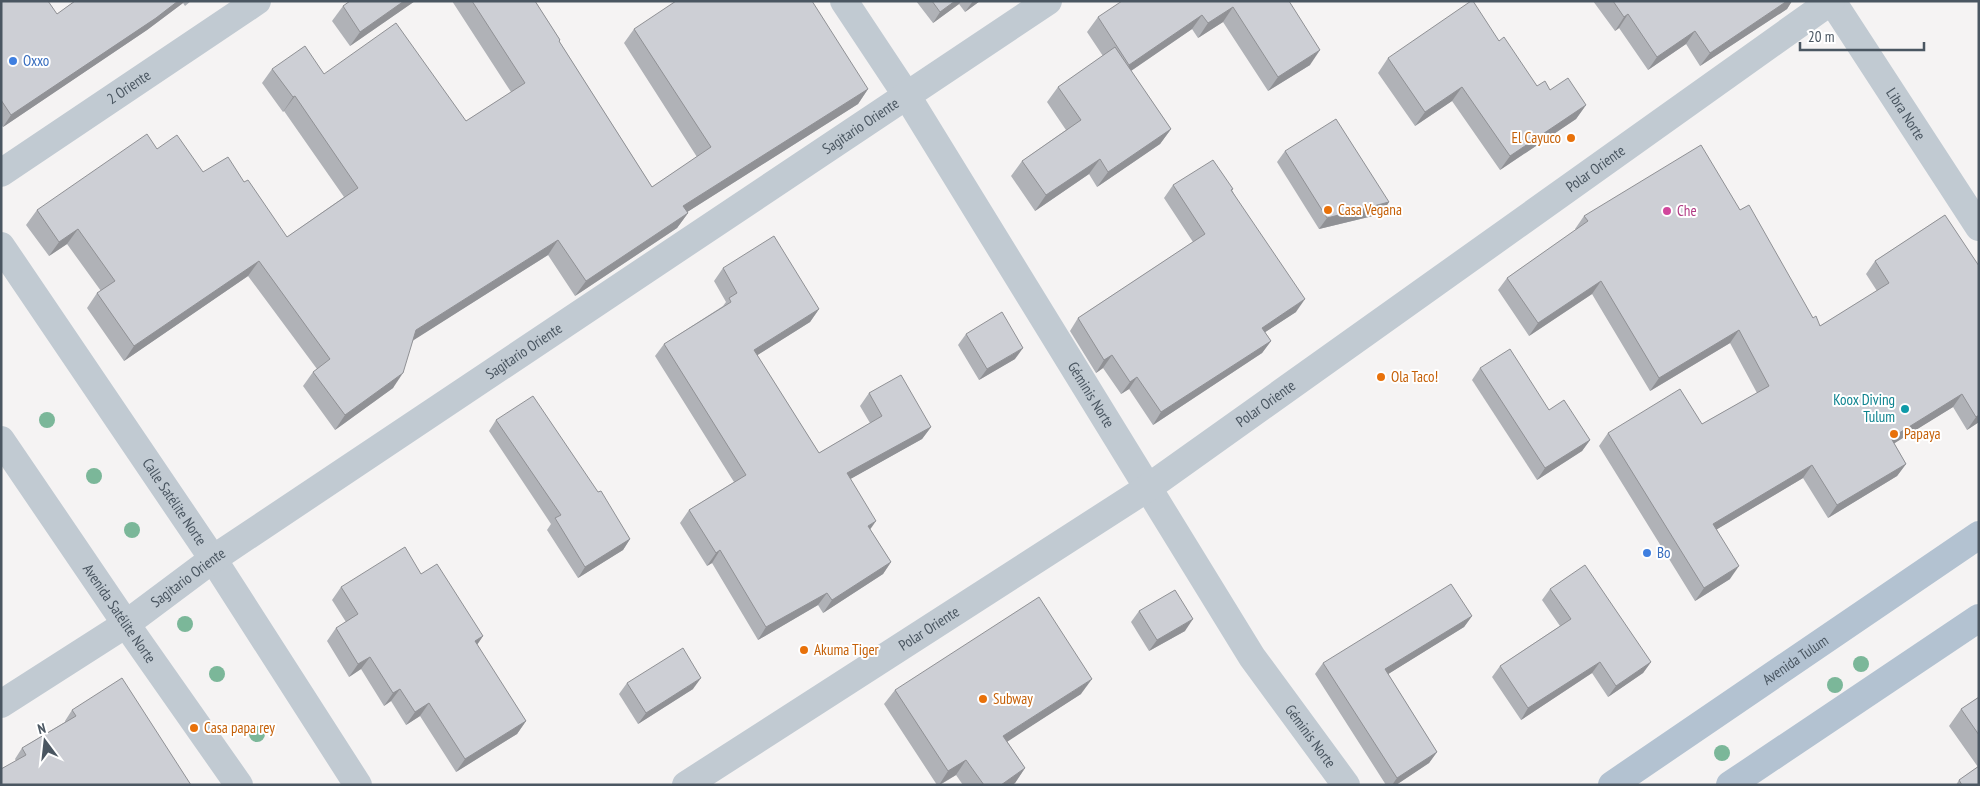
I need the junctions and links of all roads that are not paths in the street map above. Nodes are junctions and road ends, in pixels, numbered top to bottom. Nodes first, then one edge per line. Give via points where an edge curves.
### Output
1 (256, 1) edge
2 (844, 1) edge
3 (1048, 1) edge
4 (1832, 1) edge
5 (907, 96) junction
6 (1, 173) edge
7 (1979, 227) edge
8 (1, 246) edge
9 (1, 440) edge
10 (1149, 487) junction
11 (1979, 536) edge
12 (213, 559) junction
13 (1979, 618) edge
14 (126, 624) junction
15 (1, 704) edge
16 (239, 785) edge
17 (358, 785) edge
18 (686, 785) edge
19 (1346, 785) edge
20 (1612, 785) edge
21 (1730, 785) edge

1 - 6 street, 2 Oriente
2 - 5 street, Géminis Norte
3 - 5 street, Sagitario Oriente
4 - 7 street, Libra Norte
4 - 10 street, Polar Oriente
5 - 10 street, Géminis Norte
5 - 12 street, Sagitario Oriente
8 - 12 street, Calle Satélite Norte
9 - 14 street, Avenida Satélite Norte
10 - 18 street, Polar Oriente
10 - 19 street, Géminis Norte via 1252,657
11 - 20 main road, Avenida Tulum
12 - 14 street, Sagitario Oriente
12 - 17 street, Calle Satélite Norte
13 - 21 main road
14 - 15 street, Sagitario Oriente
14 - 16 street, Avenida Satélite Norte

